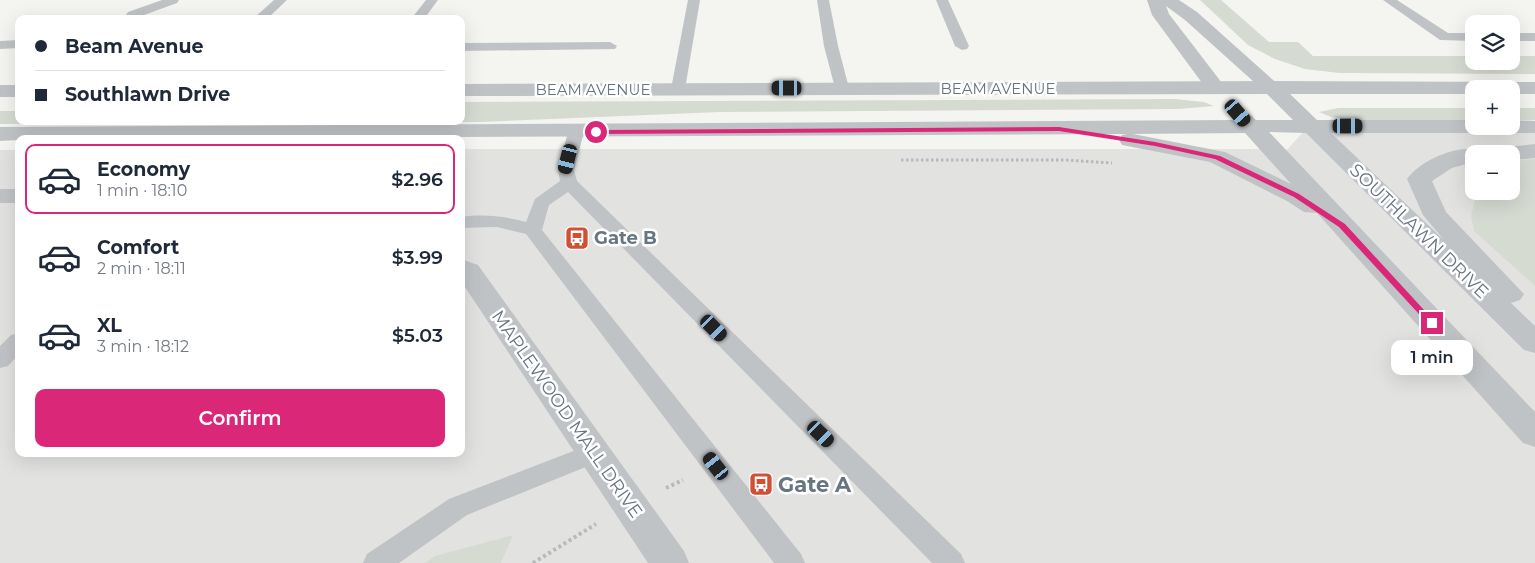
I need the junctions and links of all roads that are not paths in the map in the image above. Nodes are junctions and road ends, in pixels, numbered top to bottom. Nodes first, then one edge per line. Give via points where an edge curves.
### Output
1 (173, 0) edge
2 (282, 0) edge
3 (432, 0) edge
4 (694, 0) edge
5 (823, 0) edge
6 (942, 0) edge
7 (1155, 0) edge
8 (1168, 0) edge
9 (1389, 0) edge
10 (132, 15) dead end
11 (264, 15) edge
12 (420, 15) edge
13 (1465, 37) edge
14 (1520, 37) edge
15 (1535, 37) edge
16 (15, 44) edge
17 (0, 45) edge
18 (610, 46) dead end
19 (962, 46) dead end
20 (465, 47) edge
21 (1216, 87) junction
22 (1271, 87) junction
23 (842, 88) junction
24 (1535, 88) edge
25 (678, 89) junction
26 (465, 90) edge
27 (0, 91) edge
28 (15, 91) edge
29 (1250, 126) junction
30 (1310, 126) junction
31 (1535, 127) edge
32 (1059, 129) junction
33 (576, 132) junction
34 (0, 134) edge
35 (1535, 151) edge
36 (1520, 152) edge
37 (1465, 156) edge
38 (569, 183) junction
39 (0, 196) edge
40 (15, 196) edge
41 (465, 222) edge
42 (1342, 226) junction
43 (533, 230) junction
44 (465, 269) edge
45 (1535, 324) edge
46 (1535, 343) edge
47 (15, 344) edge
48 (0, 360) edge
49 (1535, 434) edge
50 (594, 453) junction
51 (378, 563) edge
52 (670, 563) edge
53 (791, 563) edge
54 (951, 563) edge

1 - 10 lane
2 - 11 lane
3 - 12 lane
4 - 25 lane
5 - 23 lane
6 - 19 lane
7 - 21 street via 1161,15
8 - 22 street, SOUTHLAWN DRIVE via 1191,16
9 - 13 lane via 1445,37
14 - 15 lane
16 - 17 lane
18 - 20 lane
21 - 22 street, BEAM AVENUE
21 - 23 street, BEAM AVENUE
21 - 29 street
22 - 24 street, BEAM AVENUE
22 - 30 street, SOUTHLAWN DRIVE
23 - 25 street, BEAM AVENUE
25 - 26 street, BEAM AVENUE
27 - 28 street
29 - 30 street
29 - 32 street
29 - 42 street
30 - 31 street
30 - 46 street, SOUTHLAWN DRIVE
32 - 33 street
32 - 42 street via 1217,157 1296,196
33 - 34 street
33 - 38 lane via 566,170
35 - 36 street
37 - 45 street via 1434,166 1419,179 1435,215
38 - 43 lane via 541,204
38 - 54 lane
39 - 40 street
41 - 43 lane via 513,223
42 - 49 street
43 - 53 lane
44 - 50 street, MAPLEWOOD MALL DRIVE
47 - 48 lane
50 - 51 lane via 458,506
50 - 52 street, MAPLEWOOD MALL DRIVE

